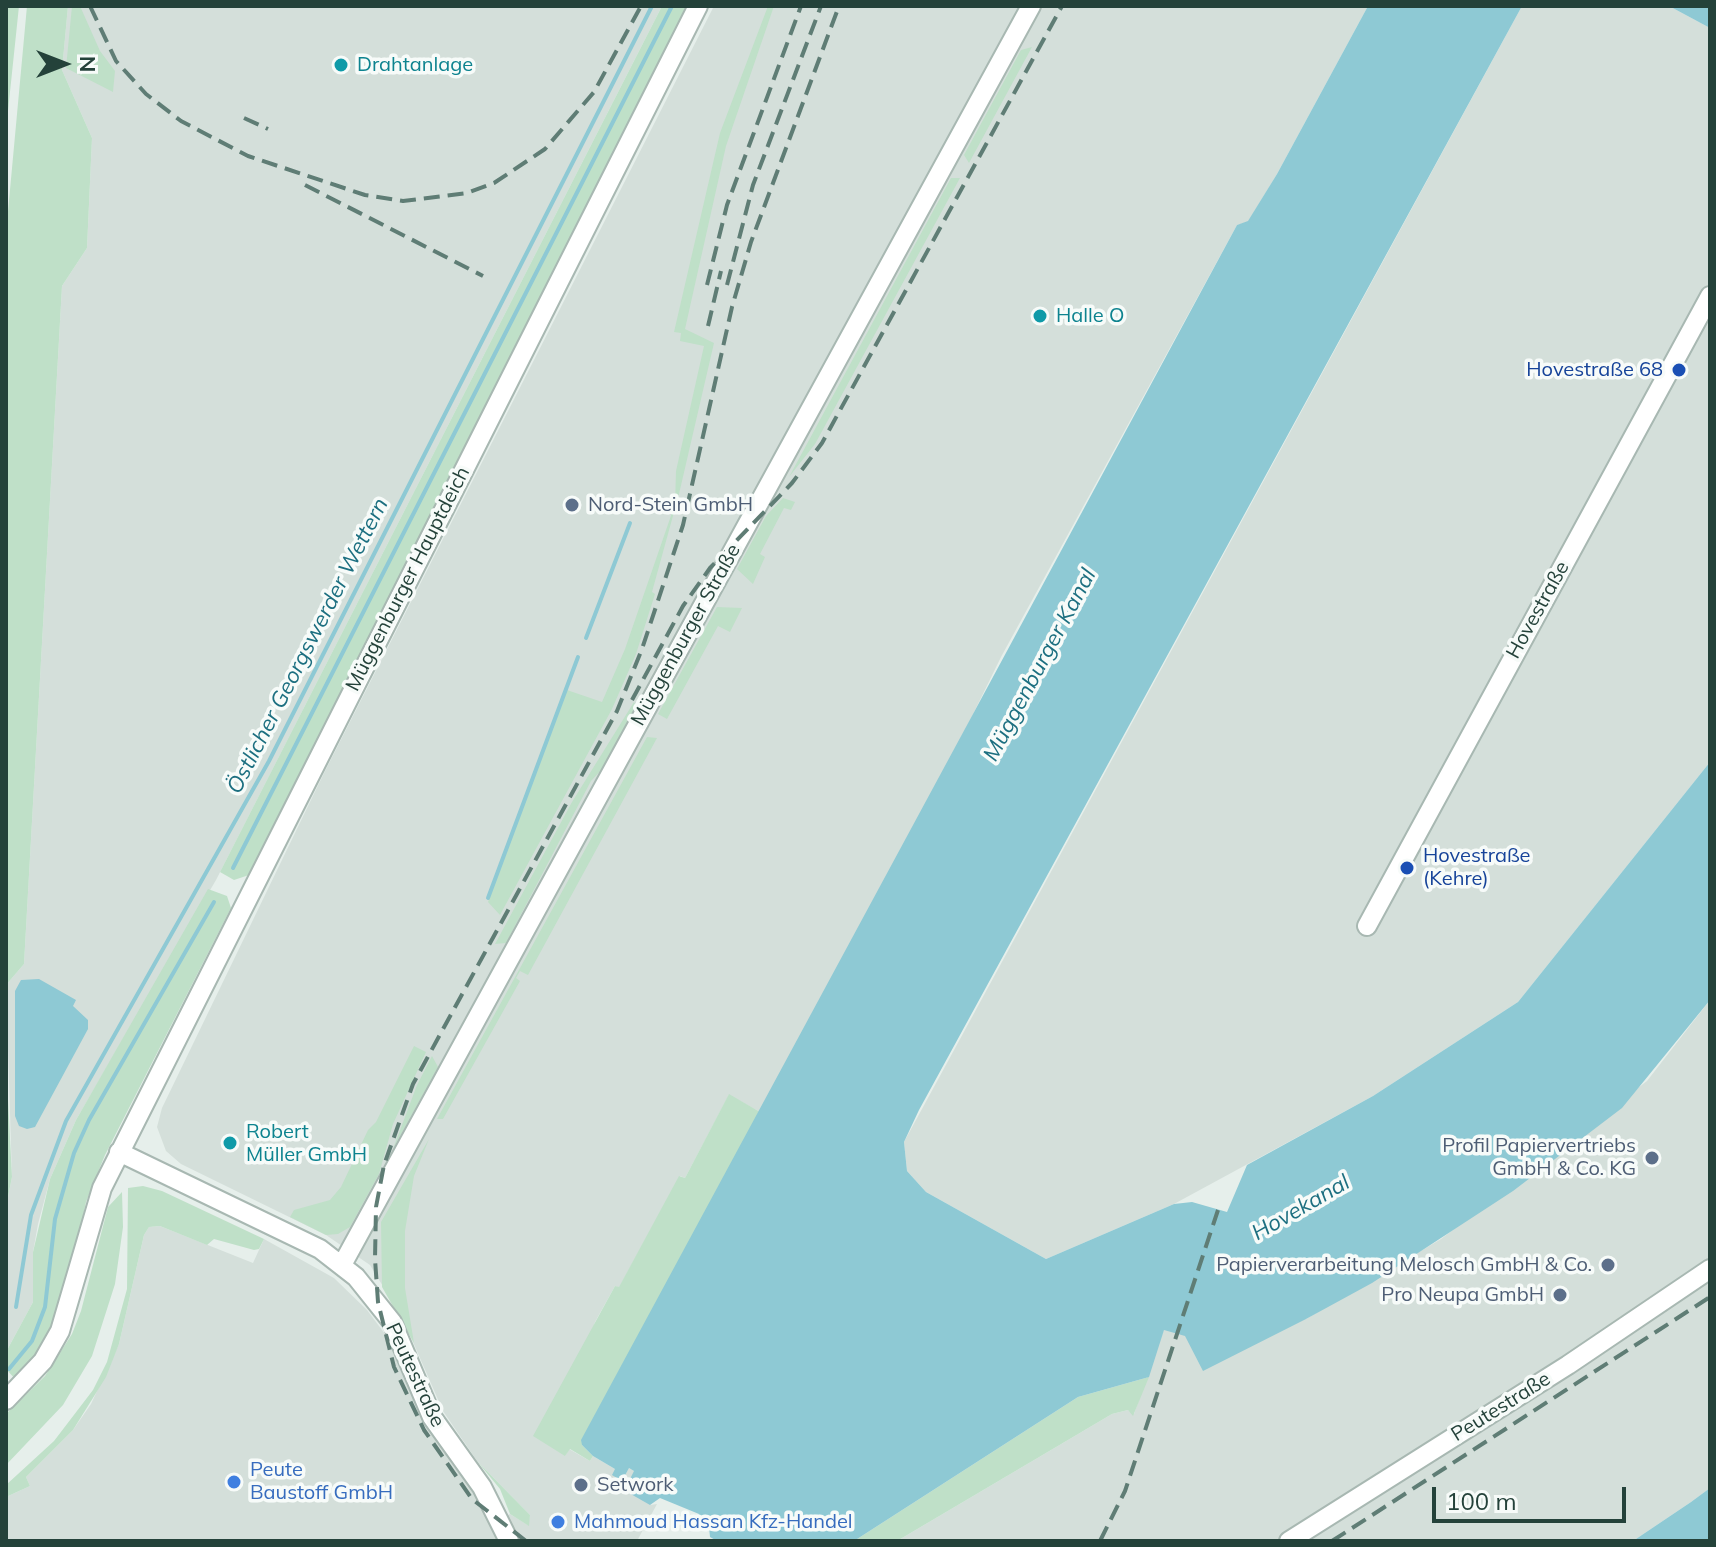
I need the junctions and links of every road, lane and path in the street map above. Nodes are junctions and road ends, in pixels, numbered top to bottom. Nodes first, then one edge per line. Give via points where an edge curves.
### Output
1 (698, 6) edge
2 (1031, 6) edge
3 (1710, 296) edge
4 (1367, 926) dead end
5 (119, 1152) junction
6 (342, 1265) junction
7 (1710, 1269) edge
8 (6, 1400) edge
9 (509, 1541) edge
10 (1289, 1541) edge

1 - 5 street, Müggenburger Hauptdeich
2 - 6 street, Müggenburger Straße
3 - 4 street, Hovestraße
5 - 6 street, Peutestraße via 320,1249
5 - 8 street, Müggenburger Hauptdeich via 97,1200 60,1331 37,1368
6 - 9 street, Peutestraße via 392,1322 432,1417 482,1487
7 - 10 street, Peutestraße

